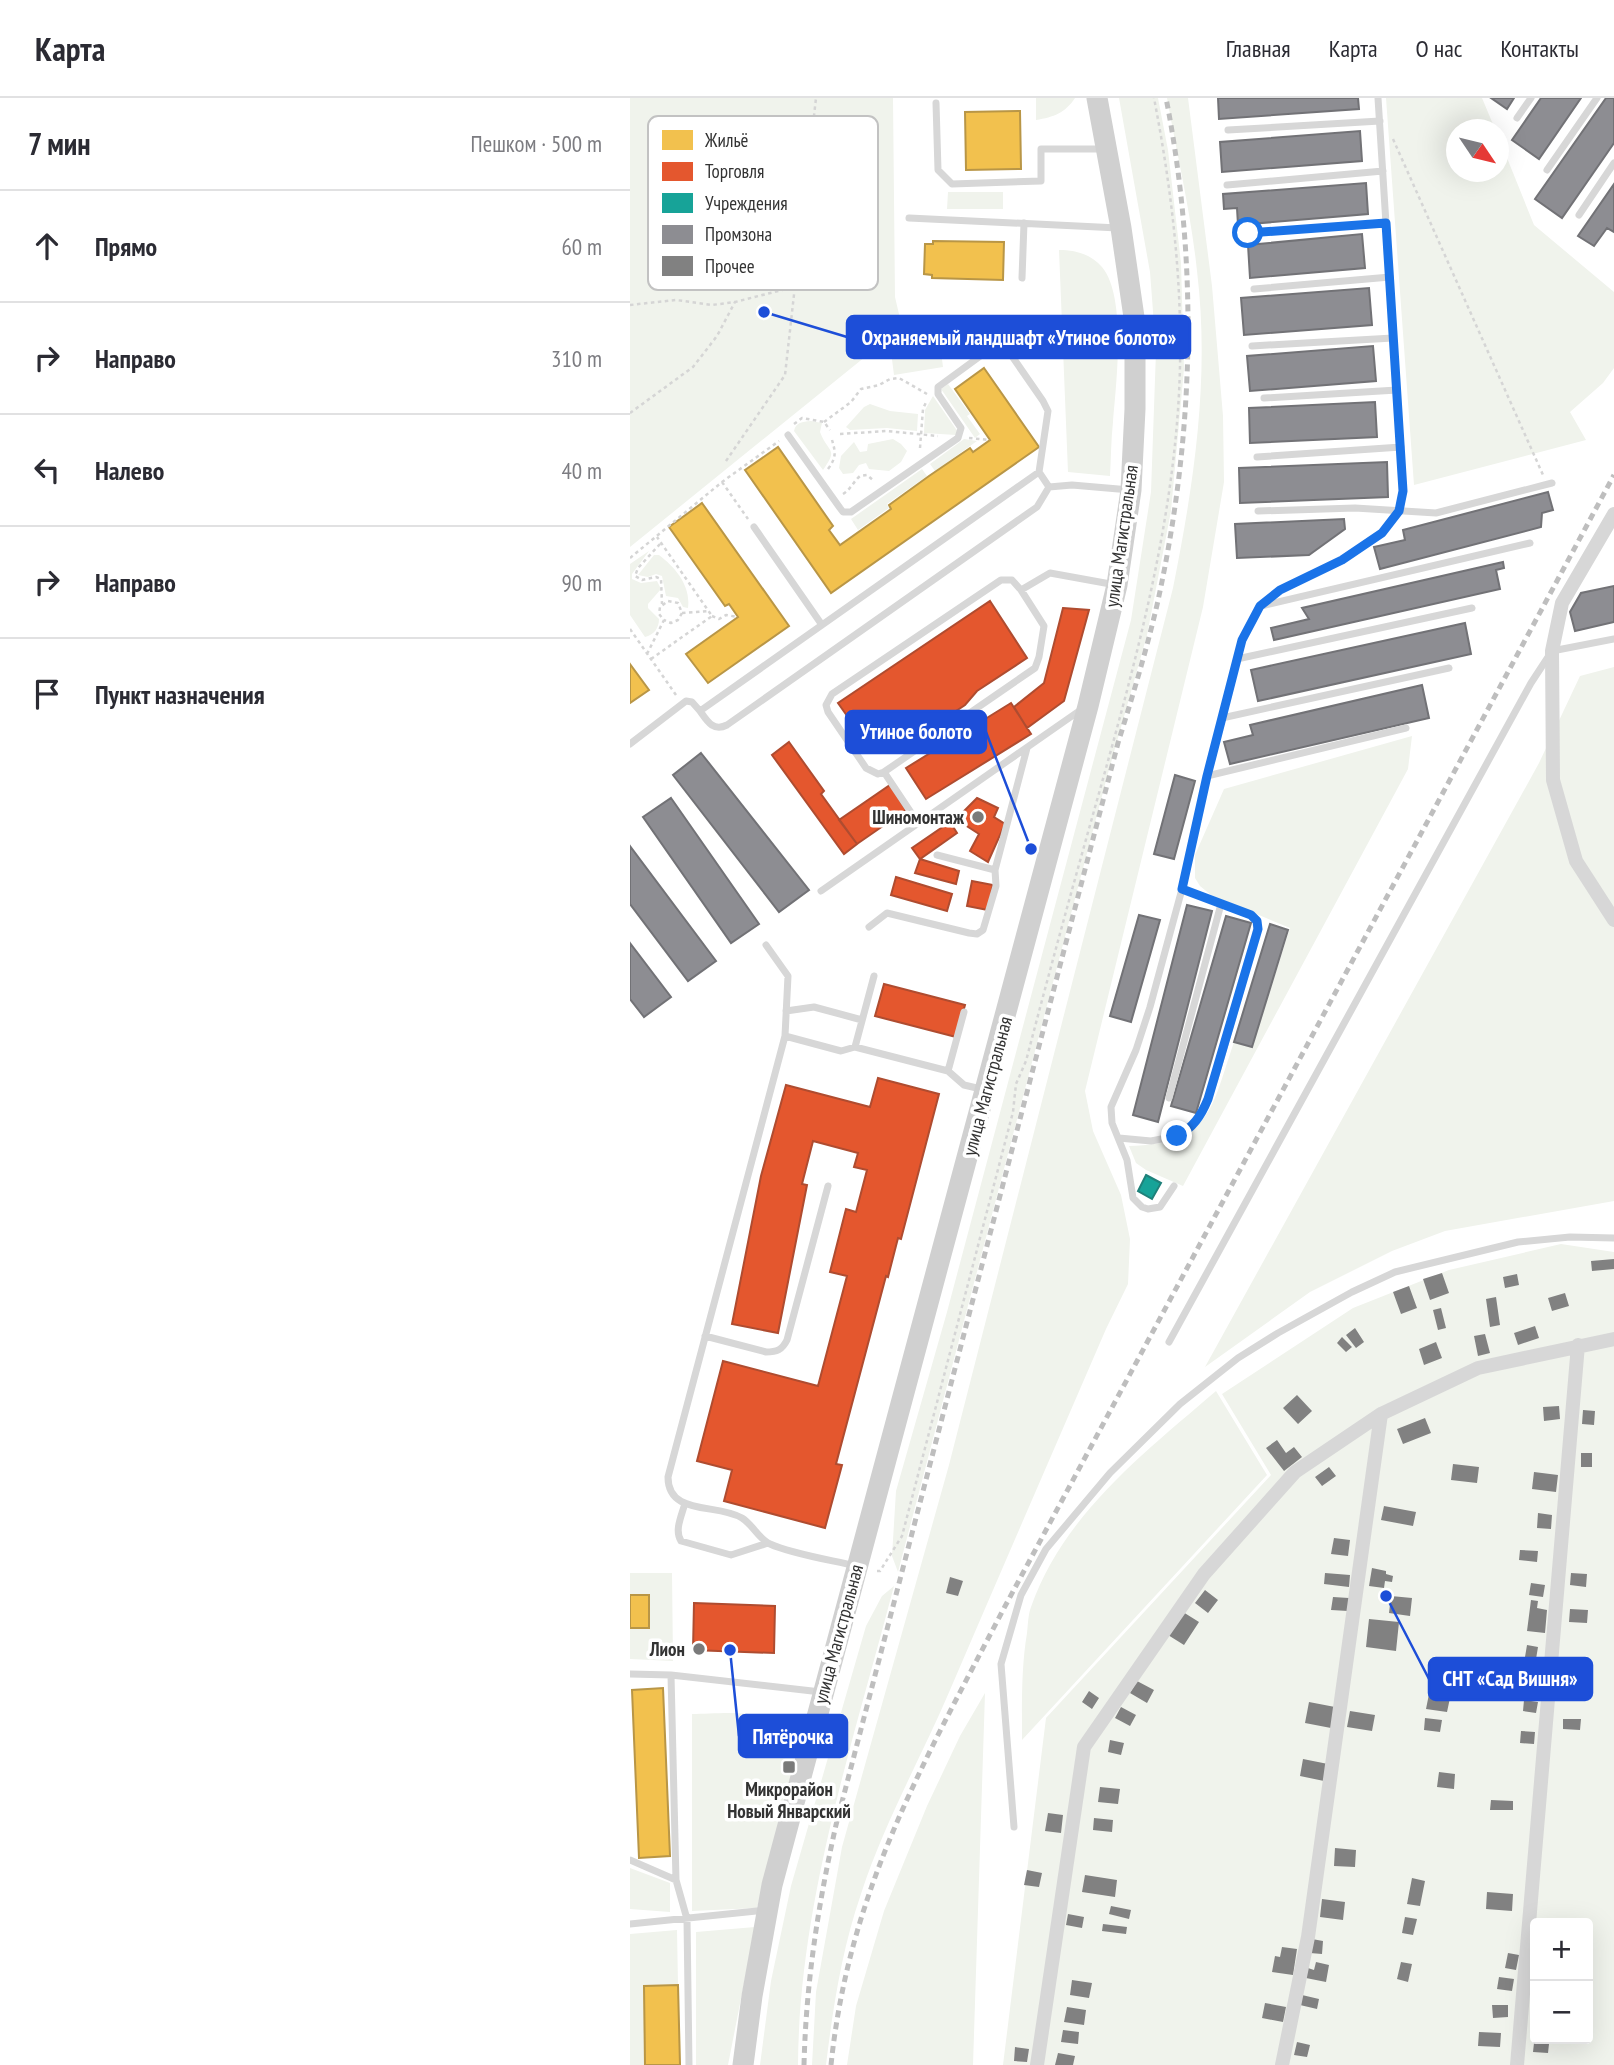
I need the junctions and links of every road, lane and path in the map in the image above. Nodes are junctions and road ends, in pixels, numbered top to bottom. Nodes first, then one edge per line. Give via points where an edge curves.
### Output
1 (816, 98) edge
2 (1097, 98) edge
3 (1378, 98) edge
4 (1531, 98) edge
5 (1597, 98) edge
6 (936, 103) dead end
7 (1379, 107) junction
8 (814, 116) edge
9 (1517, 118) dead end
10 (1380, 121) junction
11 (1227, 130) dead end
12 (1107, 149) junction
13 (1614, 163) edge
14 (1547, 170) dead end
15 (1383, 171) junction
16 (1227, 185) dead end
17 (1579, 215) dead end
18 (909, 218) dead end
19 (1024, 223) junction
20 (1386, 223) junction
21 (1121, 228) junction
22 (1248, 233) dead end
23 (1390, 277) junction
24 (1022, 278) dead end
25 (1254, 289) dead end
26 (782, 290) edge
27 (794, 290) edge
28 (735, 302) junction
29 (630, 305) edge
30 (1394, 338) junction
31 (1252, 346) dead end
32 (1397, 390) junction
33 (1264, 398) dead end
34 (630, 413) edge
35 (824, 422) junction
36 (830, 430) dead end
37 (840, 434) dead end
38 (788, 435) junction
39 (922, 435) junction
40 (958, 438) junction
41 (990, 440) dead end
42 (1401, 447) junction
43 (1257, 457) dead end
44 (726, 461) dead end
45 (920, 464) junction
46 (1039, 472) junction
47 (1544, 477) dead end
48 (722, 482) junction
49 (1552, 483) dead end
50 (1049, 487) junction
51 (884, 489) junction
52 (1131, 490) junction
53 (834, 500) junction
54 (1258, 511) dead end
55 (1399, 511) junction
56 (1614, 514) edge
57 (754, 527) joint
58 (656, 536) junction
59 (661, 543) junction
60 (1530, 543) dead end
61 (630, 558) edge
62 (1117, 585) junction
63 (1021, 590) junction
64 (662, 604) junction
65 (1260, 606) junction
66 (1472, 608) dead end
67 (709, 611) junction
68 (681, 613) junction
69 (712, 616) junction
70 (738, 617) dead end
71 (664, 620) junction
72 (822, 625) junction
73 (630, 629) edge
74 (1614, 639) edge
75 (1552, 651) junction
76 (647, 654) junction
77 (651, 659) junction
78 (1237, 659) junction
79 (1449, 668) dead end
80 (682, 703) junction
81 (1088, 706) junction
82 (699, 711) junction
83 (1222, 719) junction
84 (1406, 728) dead end
85 (630, 744) edge
86 (1027, 748) junction
87 (884, 772) junction
88 (1207, 776) junction
89 (918, 823) junction
90 (937, 855) dead end
91 (995, 870) junction
92 (1182, 889) junction
93 (821, 891) dead end
94 (1221, 904) junction
95 (1614, 920) edge
96 (869, 927) dead end
97 (766, 945) dead end
98 (874, 976) dead end
99 (786, 1011) junction
100 (964, 1012) dead end
101 (862, 1020) junction
102 (785, 1036) junction
103 (855, 1047) junction
104 (948, 1071) junction
105 (986, 1091) junction
106 (1169, 1098) dead end
107 (1119, 1138) junction
108 (828, 1186) dead end
109 (1174, 1186) dead end
110 (1614, 1238) edge
111 (705, 1336) junction
112 (1614, 1339) edge
113 (1169, 1342) dead end
114 (1578, 1345) junction
115 (1381, 1414) junction
116 (685, 1503) junction
117 (768, 1544) junction
118 (856, 1567) junction
119 (630, 1674) edge
120 (671, 1675) junction
121 (822, 1693) junction
122 (1014, 1827) dead end
123 (630, 1860) edge
124 (676, 1880) junction
125 (767, 1910) junction
126 (687, 1919) junction
127 (630, 1924) edge
128 (689, 2065) edge
129 (743, 2065) edge
130 (1037, 2065) edge
131 (1282, 2065) edge
132 (1517, 2065) edge

1 - 8 path
2 - 12 main road, улица Магистральная
3 - 7 lane
4 - 9 lane
5 - 14 lane
6 - 12 lane via 937,170 952,184 1041,181 1041,149
7 - 10 lane
7 - 47 path
10 - 11 lane
10 - 15 lane
12 - 21 main road, улица Магистральная
13 - 17 lane
15 - 16 lane
15 - 20 lane
18 - 19 lane
19 - 21 lane
19 - 24 lane
20 - 22 lane
20 - 23 lane
21 - 52 main road, улица Магистральная via 1135,324
23 - 25 lane
23 - 30 lane
26 - 28 path
27 - 44 path via 785,375
28 - 29 path via 712,305 676,300
28 - 34 path via 693,367
30 - 31 lane
30 - 32 lane
32 - 33 lane
32 - 42 lane
35 - 36 path
35 - 38 path via 802,418 790,427
35 - 39 path via 861,389 899,378 929,396 923,409
37 - 39 path via 886,431
38 - 48 path
38 - 53 lane
39 - 40 path
39 - 45 path
40 - 41 path
40 - 45 lane
40 - 46 lane via 961,428 938,387 995,346 1007,349 1048,411
42 - 43 lane
42 - 55 lane
45 - 51 lane
46 - 50 lane
46 - 72 lane
48 - 57 path
48 - 58 path
49 - 55 lane via 1436,513
50 - 52 lane
50 - 82 lane via 1037,507 727,725 713,727
51 - 53 lane via 848,513
51 - 53 path via 867,475 860,476
52 - 62 main road, улица Магистральная
54 - 55 lane
55 - 65 lane via 1382,533 1362,548 1280,590
56 - 75 street via 1562,603
57 - 72 lane
58 - 59 path
58 - 61 path
59 - 64 path via 635,576 661,579
59 - 67 path
60 - 65 lane
62 - 63 lane via 1050,573
62 - 81 main road, улица Магистральная
63 - 87 lane via 1044,626 1035,668
63 - 87 lane via 1012,580 1001,580 828,698 828,712 866,768
64 - 68 path via 675,601
64 - 71 path via 659,614
65 - 78 lane
66 - 78 lane
67 - 68 path
67 - 69 path
68 - 71 path via 674,622
69 - 70 path
69 - 77 path
71 - 76 path
72 - 82 lane
73 - 76 path
74 - 75 lane
75 - 95 street via 1553,780 1576,861
75 - 113 lane
76 - 77 path
77 - 80 path
78 - 83 lane
79 - 83 lane
80 - 82 lane via 692,702
80 - 85 lane
81 - 86 lane
81 - 105 main road, улица Магистральная
83 - 88 lane
84 - 88 lane
86 - 89 lane
86 - 91 lane
87 - 89 lane
88 - 92 lane
89 - 93 lane
90 - 91 lane
91 - 96 lane via 996,886 986,923 977,934 887,912
92 - 94 lane
92 - 107 lane via 1144,1028 1111,1107
94 - 106 lane
94 - 107 lane via 1251,915 1258,929 1203,1111 1177,1136 1151,1141
97 - 99 lane via 788,976
98 - 101 lane
99 - 101 lane via 814,1007
99 - 102 lane
100 - 104 lane
101 - 103 lane
102 - 103 lane via 841,1051
102 - 111 lane
103 - 104 lane
104 - 105 lane via 964,1085
105 - 118 main road, улица Магистральная
107 - 109 lane via 1136,1203 1148,1209 1160,1207
108 - 111 lane via 783,1348 766,1352
110 - 122 lane via 1518,1242 1395,1272 1248,1352 1171,1412 1046,1549 1021,1595 1001,1664
111 - 116 lane via 668,1477 668,1489
112 - 114 street
114 - 115 street via 1478,1368
114 - 132 street
115 - 130 street via 1295,1472 1268,1502 1204,1574 1084,1747
115 - 131 street via 1308,1937
116 - 117 lane via 741,1518
116 - 117 lane via 678,1536 681,1541 731,1555
117 - 118 lane
118 - 121 main road, улица Магистральная
119 - 120 lane
120 - 121 lane
120 - 124 lane
121 - 125 main road, улица Магистральная
123 - 124 lane
124 - 126 lane
125 - 126 lane
125 - 129 main road, улица Магистральная
126 - 127 lane
126 - 128 lane

